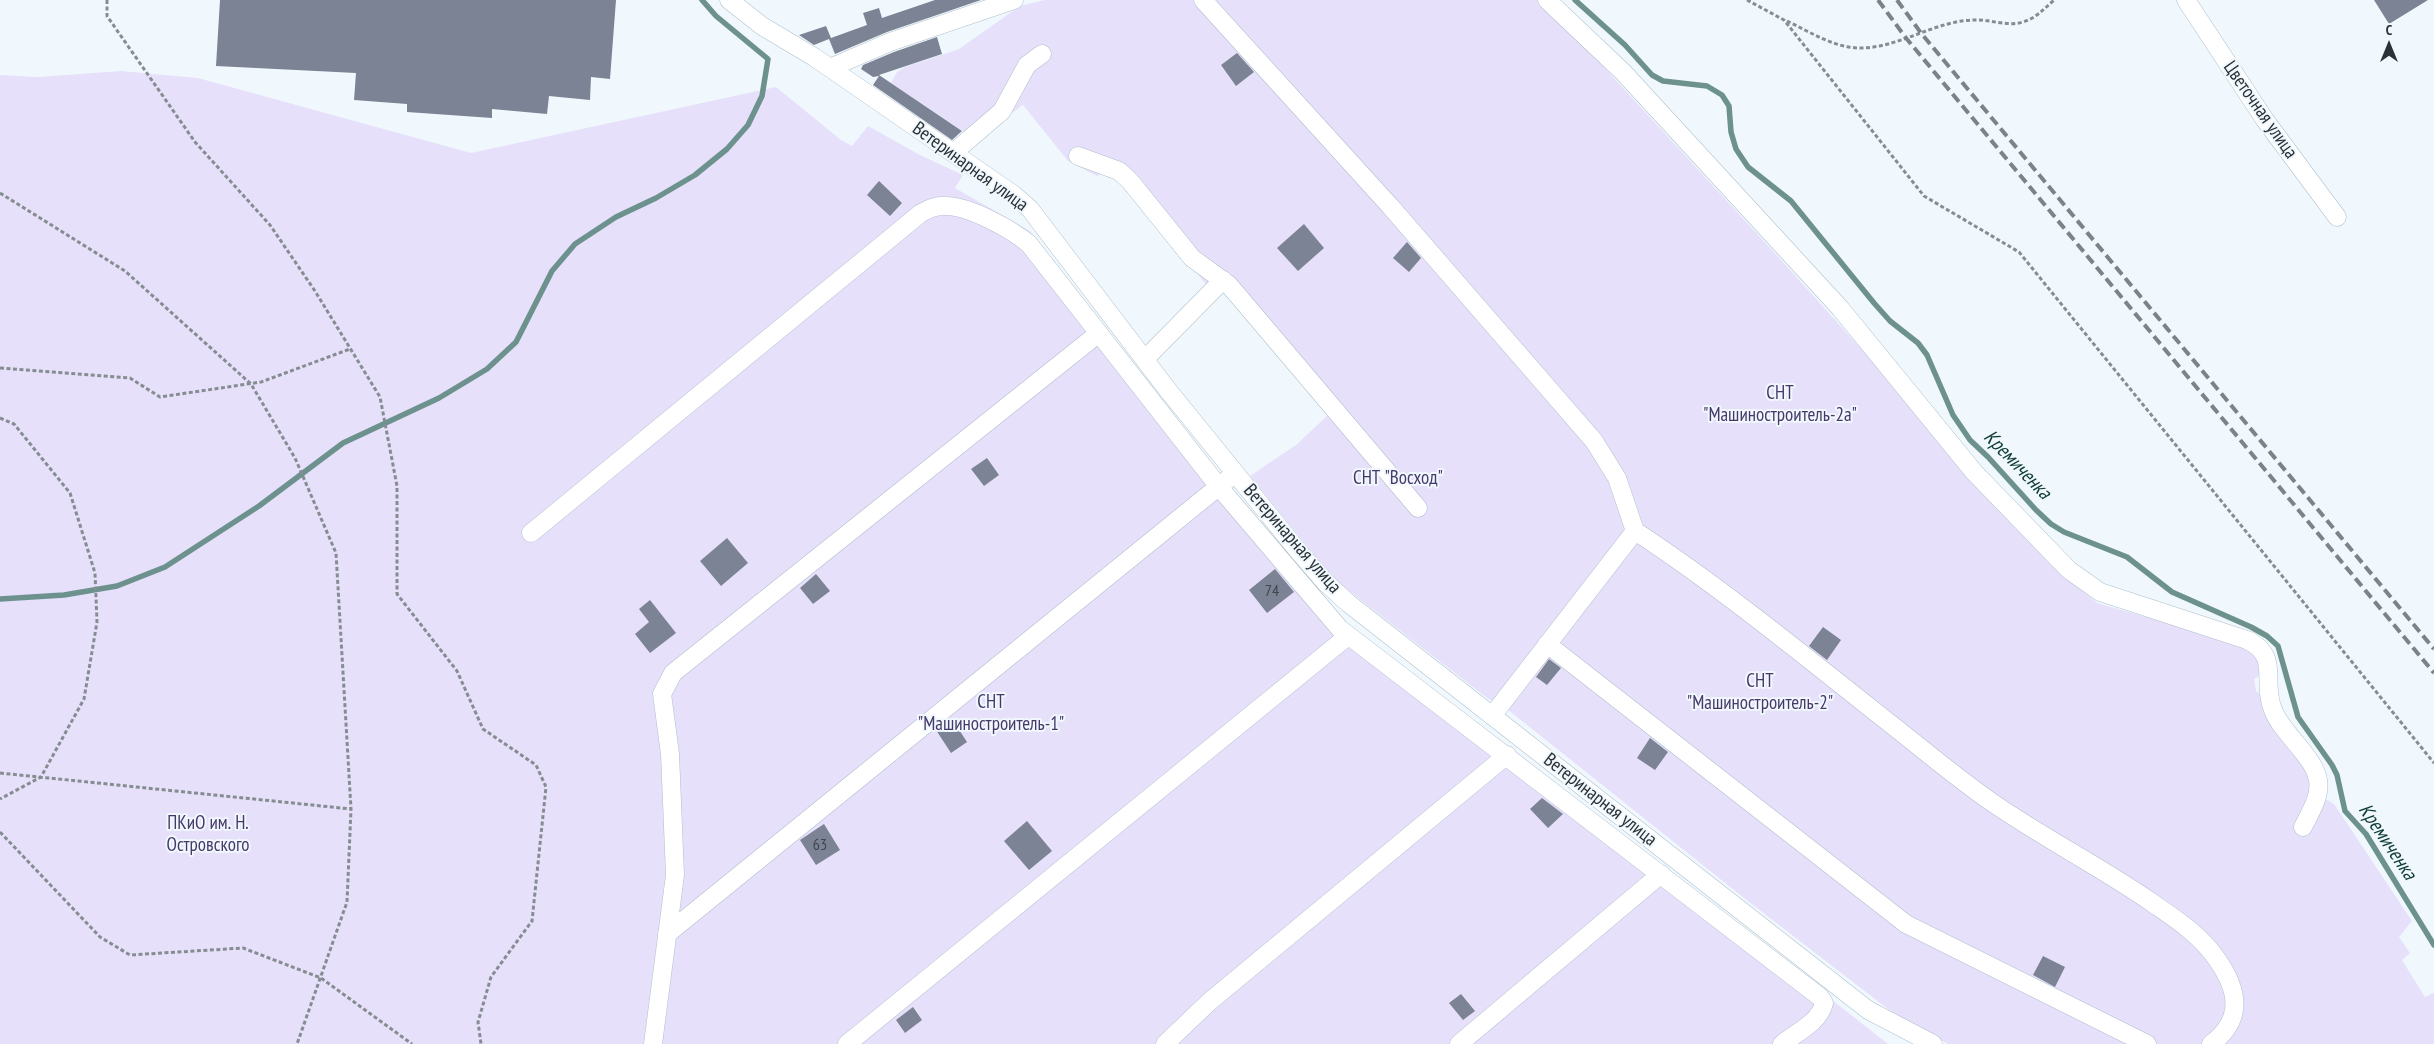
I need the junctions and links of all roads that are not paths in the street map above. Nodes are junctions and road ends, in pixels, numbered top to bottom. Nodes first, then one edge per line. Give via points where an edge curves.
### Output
1 (729, 0) edge
2 (1014, 0) edge
3 (1203, 0) edge
4 (1547, 0) edge
5 (2186, 0) edge
6 (1042, 54) dead end
7 (830, 68) junction
8 (953, 153) junction
9 (1078, 156) dead end
10 (2337, 217) dead end
11 (1223, 280) junction
12 (1099, 333) junction
13 (1145, 359) junction
14 (1236, 473) junction
15 (1219, 487) junction
16 (1418, 508) dead end
17 (1635, 531) junction
18 (531, 533) dead end
19 (1348, 636) junction
20 (1547, 644) junction
21 (1492, 716) junction
22 (1507, 755) junction
23 (2303, 827) dead end
24 (1661, 874) junction
25 (667, 934) junction
26 (653, 1044) edge
27 (847, 1044) edge
28 (1165, 1044) edge
29 (1458, 1044) edge
30 (1782, 1044) edge
31 (1933, 1044) edge
32 (2147, 1044) edge
33 (2211, 1044) edge

1 - 7 street, Ветеринарная улица via 762,26
2 - 7 street via 890,42
3 - 17 street via 1390,206 1594,441 1617,478
4 - 23 street via 1622,72 1840,308 1968,465 2069,570 2100,592 2247,640 2266,653 2272,708 2287,734 2317,772 2319,783 2312,810
5 - 10 street, Цветочная улица via 2265,120
6 - 8 street via 1027,65 1002,111
7 - 8 street, Ветеринарная улица
8 - 13 street, Ветеринарная улица via 1030,209
9 - 11 street via 1119,171 1192,258
11 - 13 street
11 - 16 street
12 - 15 street
12 - 18 street via 1038,255 1019,236 958,207 933,207 921,212
12 - 25 street via 673,673 662,694 670,754 675,875
13 - 14 street, Ветеринарная улица
14 - 15 street
14 - 21 street, Ветеринарная улица via 1324,581
15 - 19 street
15 - 25 street
17 - 20 street
17 - 33 street via 1708,580 1990,801 2135,890 2188,928 2224,971 2234,1001 2234,1016 2228,1029
19 - 22 street
19 - 27 street
20 - 21 street
20 - 32 street via 1906,924
21 - 31 street, Ветеринарная улица via 1868,1010
22 - 24 street
22 - 28 street via 1209,1002
24 - 29 street
24 - 30 street via 1820,997 1824,1004 1816,1019
25 - 26 street

